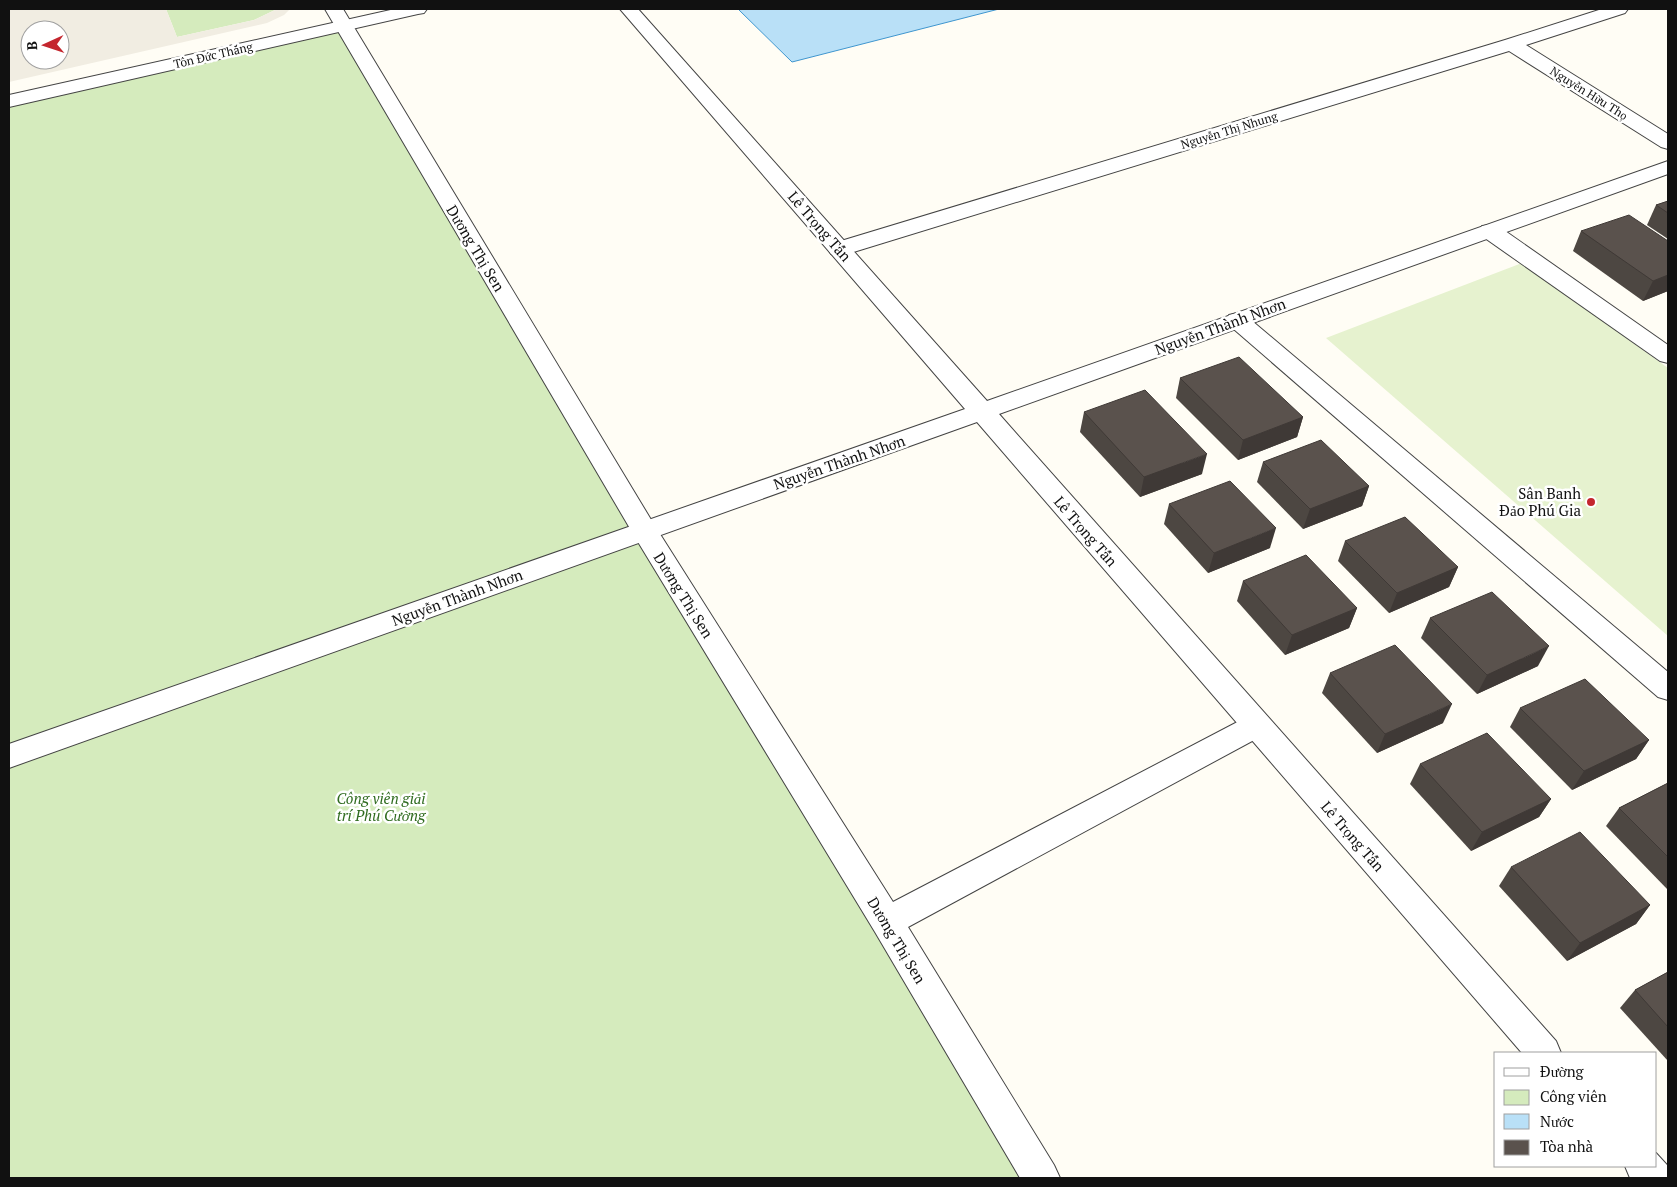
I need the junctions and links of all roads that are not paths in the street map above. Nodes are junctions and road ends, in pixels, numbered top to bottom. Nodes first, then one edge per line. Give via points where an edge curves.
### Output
1 (418, 9) edge
2 (629, 9) edge
3 (1618, 9) edge
4 (339, 17) edge
5 (1510, 44) junction
6 (9, 101) edge
7 (1668, 143) edge
8 (1668, 167) edge
9 (1490, 231) junction
10 (839, 249) junction
11 (1237, 320) junction
12 (1668, 356) edge
13 (982, 412) junction
14 (644, 530) junction
15 (1668, 689) edge
16 (1257, 726) junction
17 (9, 756) edge
18 (887, 922) junction
19 (1543, 1052) edge
20 (1644, 1167) edge
21 (1041, 1178) edge
22 (1654, 1178) edge

1 - 4 street, Tôn Đức Thắng
2 - 10 street, Lê Trọng Tấn
3 - 5 street, Nguyễn Thị Nhung
4 - 6 street, Tôn Đức Thắng
4 - 14 street, Dương Thị Sen
5 - 7 street, Nguyễn Hữu Thọ
5 - 10 street, Nguyễn Thị Nhung
8 - 9 street, Nguyễn Thành Nhơn
9 - 11 street, Nguyễn Thành Nhơn
9 - 12 street
10 - 13 street, Lê Trọng Tấn
11 - 13 street, Nguyễn Thành Nhơn
11 - 15 street
13 - 14 street, Nguyễn Thành Nhơn
13 - 16 street, Lê Trọng Tấn
14 - 17 street, Nguyễn Thành Nhơn
14 - 18 street, Dương Thị Sen
16 - 18 street
16 - 19 street, Lê Trọng Tấn
18 - 21 street, Dương Thị Sen
20 - 22 street

